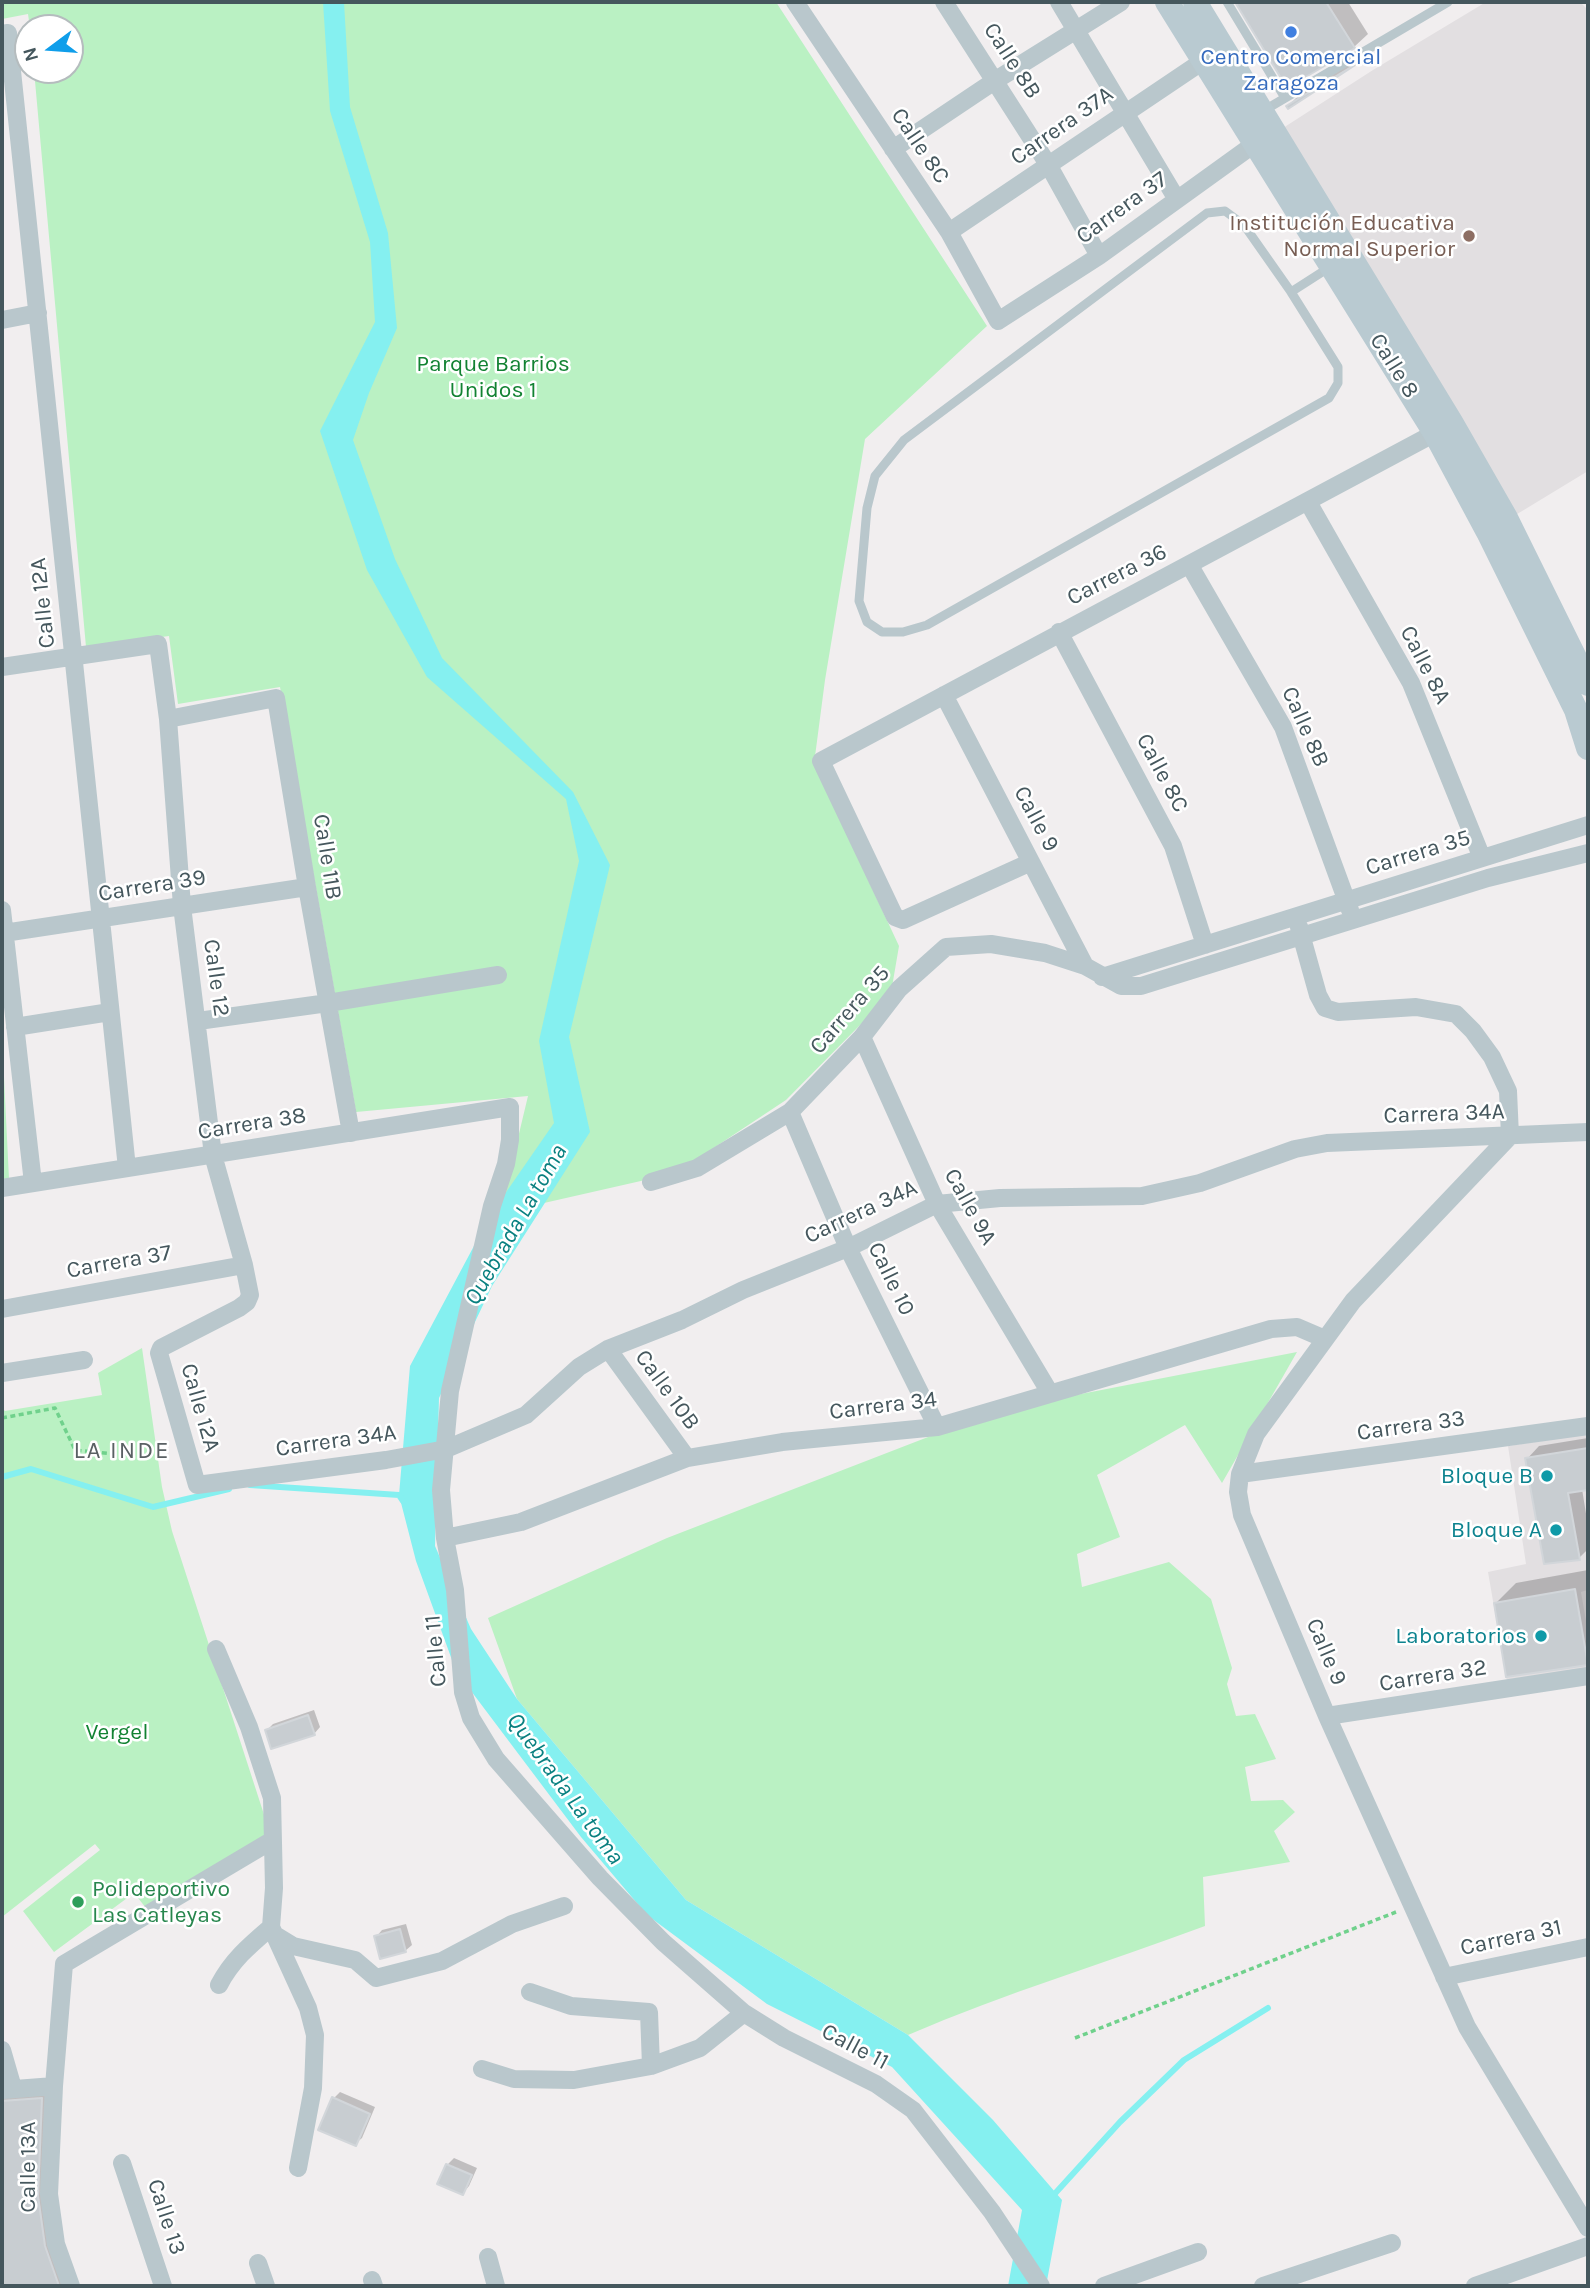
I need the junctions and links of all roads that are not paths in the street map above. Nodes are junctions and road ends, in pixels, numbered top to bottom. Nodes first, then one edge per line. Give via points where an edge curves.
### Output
1 (795, 2) edge
2 (1059, 2) edge
3 (1121, 2) edge
4 (1167, 2) edge
5 (1195, 2) edge
6 (1227, 2) edge
7 (949, 3) edge
8 (1443, 3) edge
9 (1076, 30) junction
10 (5, 33) edge
11 (1203, 61) junction
12 (996, 80) junction
13 (1286, 98) junction
14 (1125, 112) junction
15 (1263, 129) junction
16 (893, 149) junction
17 (1049, 166) junction
18 (1176, 198) junction
19 (949, 232) junction
20 (1099, 256) junction
21 (1340, 260) junction
22 (1291, 292) junction
23 (38, 313) junction
24 (2, 320) edge
25 (998, 321) joint
26 (1435, 433) junction
27 (1308, 502) junction
28 (1190, 566) junction
29 (1059, 632) junction
30 (73, 656) junction
31 (2, 667) edge
32 (1588, 684) edge
33 (944, 695) junction
34 (168, 719) junction
35 (1588, 748) edge
36 (1588, 825) edge
37 (1588, 853) edge
38 (1482, 858) junction
39 (1031, 862) junction
40 (307, 887) junction
41 (1347, 901) junction
42 (182, 906) junction
43 (2, 910) edge
44 (1296, 915) junction
45 (100, 919) junction
46 (1353, 920) junction
47 (4, 933) junction
48 (1302, 936) junction
49 (1205, 945) junction
50 (1085, 966) junction
51 (498, 975) dead end
52 (1102, 977) junction
53 (328, 1003) junction
54 (110, 1013) junction
55 (198, 1021) junction
56 (15, 1027) junction
57 (862, 1037) junction
58 (510, 1107) joint
59 (790, 1112) junction
60 (1588, 1132) edge
61 (351, 1133) junction
62 (1510, 1136) junction
63 (213, 1155) junction
64 (127, 1168) junction
65 (651, 1182) dead end
66 (33, 1183) junction
67 (2, 1188) edge
68 (937, 1204) junction
69 (848, 1248) junction
70 (244, 1265) junction
71 (2, 1308) edge
72 (239, 1308) joint
73 (1325, 1339) junction
74 (608, 1349) junction
75 (84, 1360) dead end
76 (2, 1373) edge
77 (1050, 1393) junction
78 (1588, 1426) edge
79 (936, 1427) junction
80 (443, 1450) junction
81 (687, 1458) junction
82 (1240, 1474) junction
83 (197, 1485) joint
84 (445, 1538) junction
85 (216, 1649) dead end
86 (1588, 1676) edge
87 (1327, 1716) junction
88 (271, 1841) junction
89 (565, 1906) dead end
90 (273, 1931) junction
91 (1588, 1947) edge
92 (1444, 1977) junction
93 (219, 1985) dead end
94 (530, 1992) dead end
95 (744, 2013) junction
96 (2, 2050) edge
97 (650, 2066) junction
98 (482, 2069) dead end
99 (54, 2087) junction
100 (7, 2089) edge
101 (122, 2163) dead end
102 (298, 2168) dead end
103 (1588, 2228) edge
104 (1392, 2243) dead end
105 (1588, 2246) edge
106 (1198, 2252) dead end
107 (488, 2257) dead end
108 (258, 2263) dead end
109 (71, 2286) edge
110 (163, 2286) edge
111 (267, 2286) edge
112 (496, 2286) edge
113 (1041, 2286) edge
114 (1104, 2286) edge
115 (1263, 2286) edge
116 (1475, 2286) edge

1 - 16 street, Calle 8C
2 - 9 street
3 - 9 street
4 - 11 main road, Calle 8
5 - 15 main road, Calle 8
6 - 13 lane
7 - 12 street, Calle 8B
8 - 13 lane
9 - 12 street
9 - 14 street
10 - 23 street, Calle 12A
11 - 14 street, Carrera 37A
11 - 15 main road, Calle 8
12 - 16 street
12 - 17 street, Calle 8B
13 - 15 lane
14 - 17 street, Carrera 37A
14 - 18 street
15 - 18 street, Carrera 37
15 - 21 main road, Calle 8
16 - 19 street, Calle 8C
17 - 19 street, Carrera 37A
17 - 20 street, Calle 8B
18 - 20 street, Carrera 37
19 - 25 street, Calle 8C
20 - 25 street, Carrera 37
21 - 22 lane
21 - 26 main road, Calle 8
21 - 32 main road, Calle 8 via 1506,518
22 - 22 lane via 1244,225 1225,211 1207,213 904,440 875,477 867,508 859,601 867,622 882,632 927,625 1329,397 1338,383 1338,367
23 - 24 street
23 - 30 street, Calle 12A
26 - 27 street, Carrera 36
26 - 35 main road, Calle 8 via 1576,710
27 - 28 street, Carrera 36
27 - 38 street, Calle 8A via 1411,683
28 - 29 street, Carrera 36
28 - 41 street, Calle 8B via 1283,727
29 - 33 street, Carrera 36
29 - 49 street, Calle 8C via 1173,846
30 - 31 street
30 - 34 street, Calle 12 via 158,645
30 - 45 street, Calle 12A
33 - 39 street, Calle 9
33 - 39 street, Carrera 36 via 821,761 895,916 903,920
34 - 40 street, Calle 11B via 276,698
34 - 42 street, Calle 12
36 - 38 street, Carrera 35
37 - 46 street, Carrera 35 via 1488,877
38 - 41 street, Carrera 35
39 - 50 street, Calle 9
40 - 42 street, Carrera 39
40 - 53 street, Calle 11B
41 - 44 street, Carrera 35
41 - 46 street, Calle 8B
42 - 45 street, Carrera 39
42 - 55 street, Calle 12
43 - 47 street
44 - 48 street
44 - 49 street, Carrera 35
45 - 47 street, Carrera 39
45 - 54 street, Calle 12A
46 - 48 street, Carrera 35
47 - 56 street
48 - 52 street, Carrera 35 via 1141,986 1121,986
48 - 62 street via 1325,1008 1338,1012 1416,1007 1456,1014 1486,1048 1508,1091
49 - 52 street, Carrera 35
50 - 52 street, Carrera 35
50 - 57 street, Carrera 35 via 1045,953 991,944 946,947 899,989
51 - 53 street
53 - 55 street
53 - 61 street, Calle 11B
54 - 56 street
54 - 64 street, Calle 12A
55 - 63 street, Calle 12
56 - 66 street
57 - 59 street, Carrera 35
57 - 68 street, Calle 9A
58 - 61 street, Carrera 38
58 - 80 street, Calle 11 via 506,1164 492,1206 450,1391
59 - 65 street, Carrera 35 via 696,1168
59 - 69 street, Calle 10
60 - 62 street, Carrera 34A
61 - 63 street, Carrera 38
62 - 68 street, Carrera 34A via 1327,1143 1142,1196 1000,1198
62 - 73 street, Calle 9 via 1353,1301
63 - 64 street, Carrera 38
63 - 70 street, Calle 12
64 - 66 street, Carrera 38
66 - 67 street, Carrera 38
68 - 69 street, Carrera 34A
68 - 77 street, Calle 9A
69 - 74 street, Carrera 34A
69 - 79 street, Calle 10
70 - 71 street, Carrera 37
70 - 72 street, Calle 12 via 250,1295
72 - 83 street, Calle 12A via 159,1353
73 - 77 street, Carrera 34 via 1297,1327 1271,1329
73 - 82 street, Calle 9 via 1256,1434
74 - 80 street, Carrera 34A via 579,1367 526,1415
74 - 81 street, Calle 10B
75 - 76 street
77 - 79 street, Carrera 34
78 - 82 street, Carrera 33
79 - 81 street, Carrera 34 via 782,1441
80 - 83 street, Carrera 34A
80 - 84 street, Calle 11
81 - 84 street, Carrera 34 via 522,1522
82 - 87 street, Calle 9 via 1242,1515
84 - 95 street, Calle 11 via 455,1590 463,1692 471,1718 496,1759 600,1878 663,1942
85 - 88 street via 272,1798
86 - 87 street, Carrera 32
87 - 92 street, Calle 9
88 - 90 street
88 - 99 street via 64,1964
89 - 90 street via 512,1924 442,1961 376,1978 355,1960 293,1947
90 - 93 street via 241,1952
90 - 102 street via 308,2008 315,2035 313,2088
91 - 92 street, Carrera 31
92 - 103 street, Calle 9 via 1467,2027
94 - 97 street via 571,2006 649,2012
95 - 97 street via 700,2048
95 - 113 street, Calle 11 via 876,2084 913,2110
96 - 100 street, Calle 13A
97 - 98 street via 574,2080 514,2079
99 - 100 street
99 - 109 street, Calle 13A via 49,2194 56,2244
101 - 110 street, Calle 13
104 - 115 street
105 - 116 street
106 - 114 street
107 - 112 street
108 - 111 street

